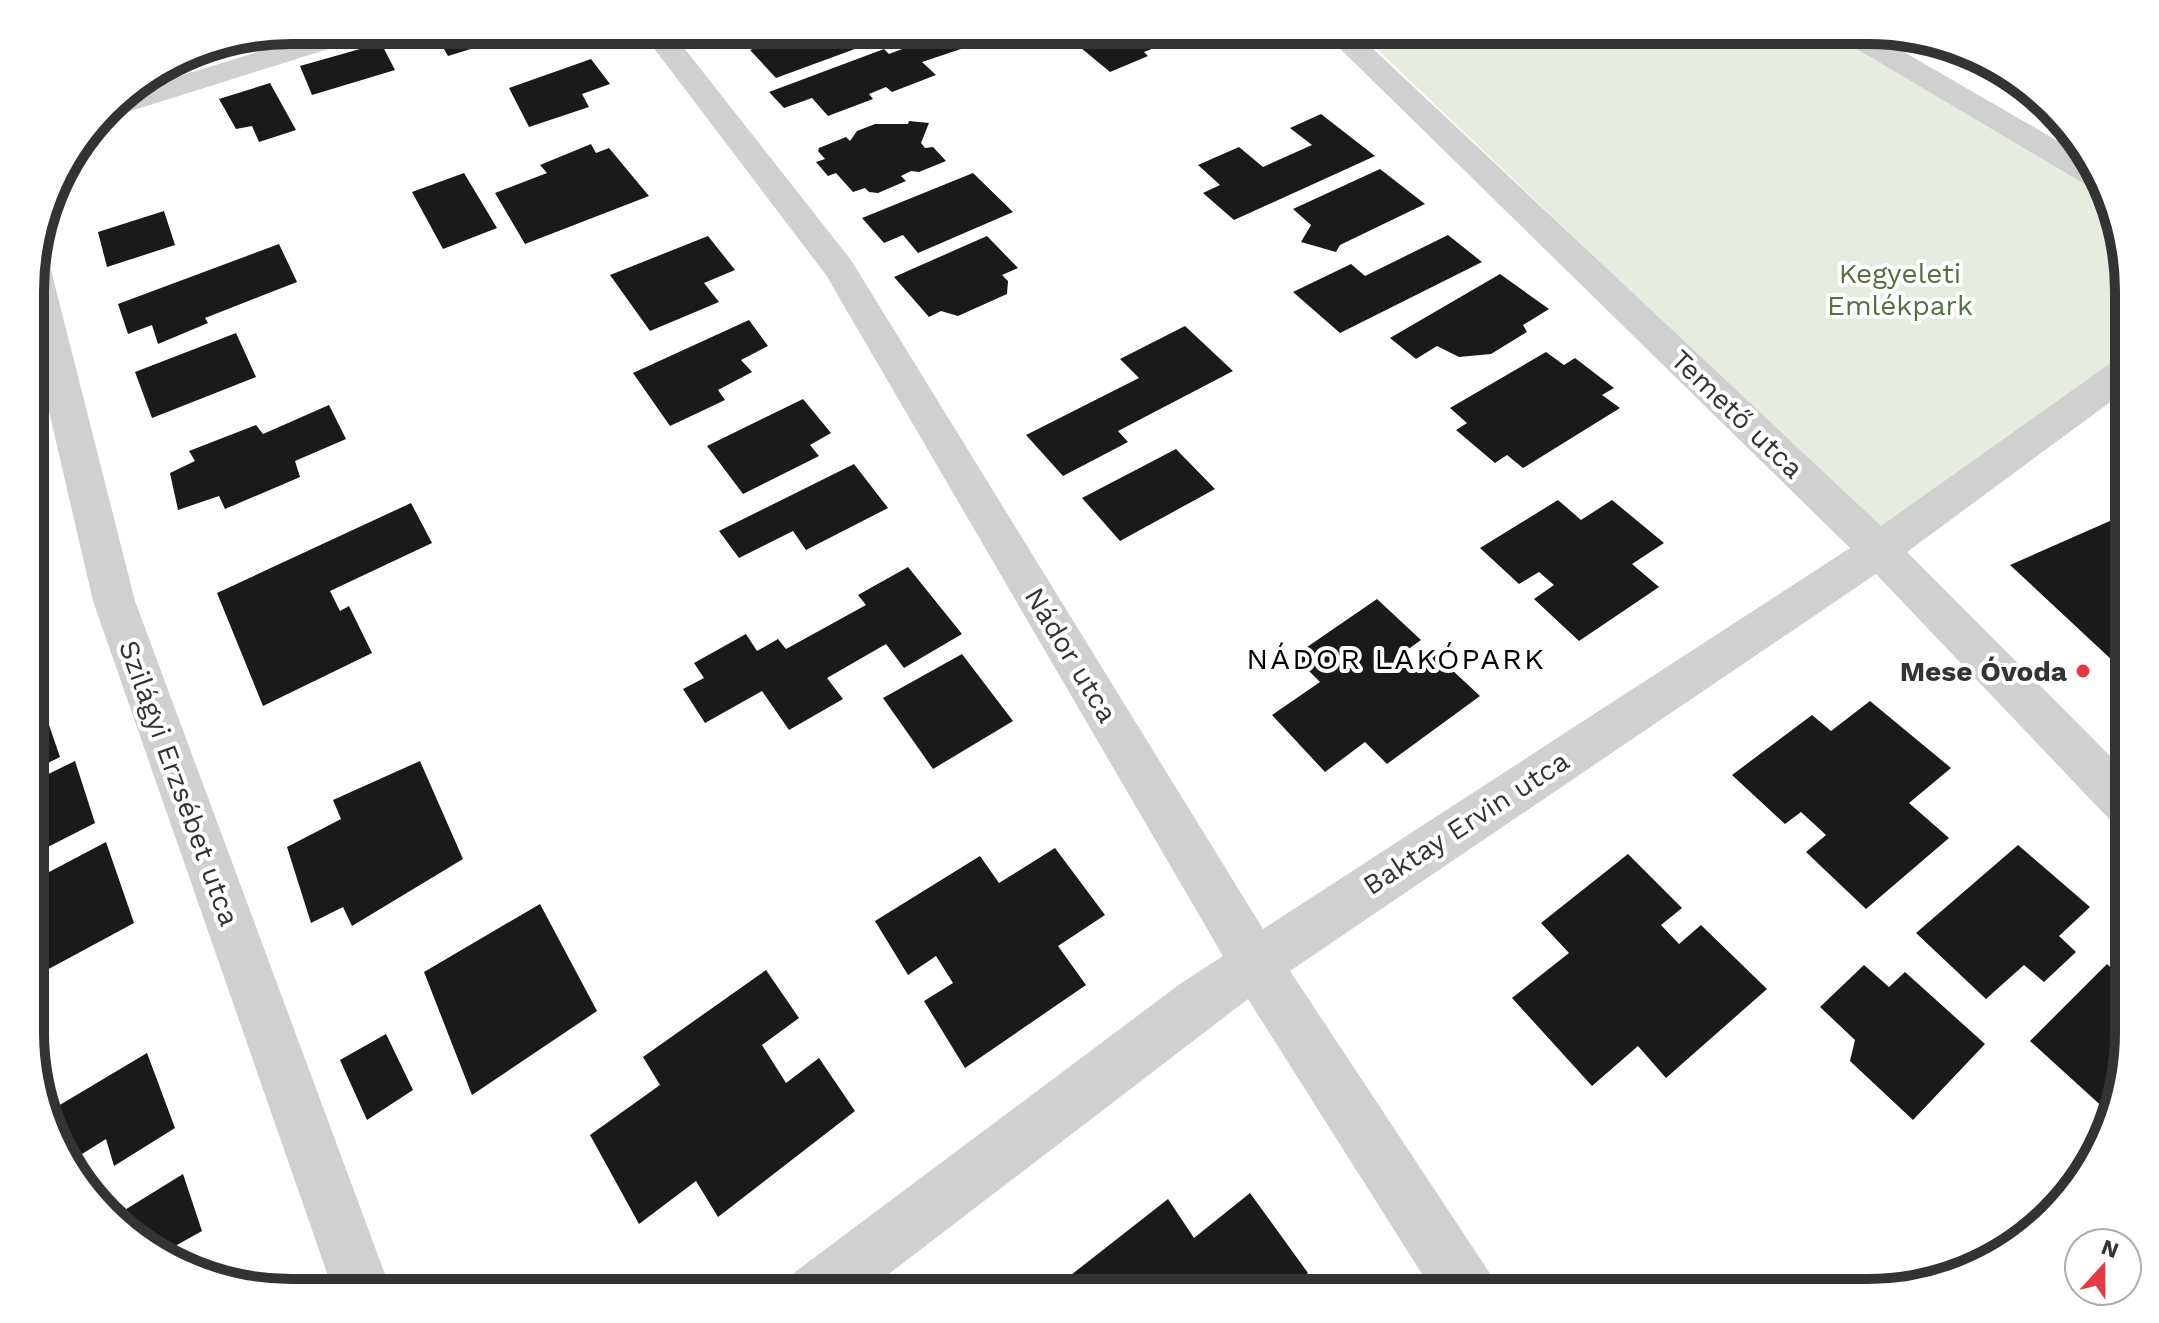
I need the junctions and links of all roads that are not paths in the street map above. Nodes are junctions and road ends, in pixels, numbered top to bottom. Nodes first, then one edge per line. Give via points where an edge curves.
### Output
1 (1351, 44) edge
2 (1869, 44) edge
3 (311, 45) edge
4 (666, 45) edge
5 (136, 99) edge
6 (2082, 169) edge
7 (45, 368) edge
8 (2114, 380) edge
9 (1879, 550) junction
10 (2114, 792) edge
11 (1255, 963) junction
12 (1458, 1278) edge
13 (358, 1279) edge
14 (835, 1279) edge

1 - 9 street, Temető utca
2 - 6 street
3 - 5 street
4 - 11 street, Nádor utca via 839,268
7 - 13 street, Szilágyi Erzsébet utca via 114,601
8 - 9 street, Baktay Ervin utca
9 - 10 street, Temető utca
9 - 11 street, Baktay Ervin utca
11 - 12 street, Nádor utca
11 - 14 street, Baktay Ervin utca

